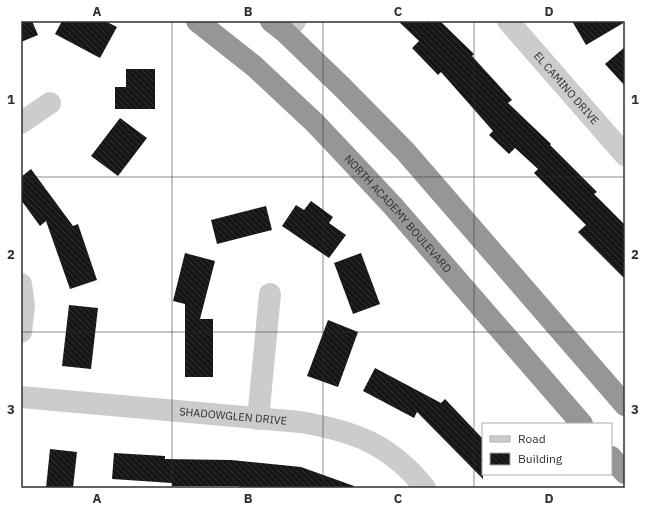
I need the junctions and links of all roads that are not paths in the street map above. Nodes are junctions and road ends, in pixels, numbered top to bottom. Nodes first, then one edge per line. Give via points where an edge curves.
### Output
1 (197, 21) edge
2 (508, 21) edge
3 (284, 25) edge
4 (50, 103) dead end
5 (21, 123) edge
6 (625, 156) edge
7 (21, 284) edge
8 (270, 294) dead end
9 (21, 332) edge
10 (21, 397) edge
11 (625, 405) edge
12 (258, 419) junction
13 (581, 423) edge
14 (612, 458) edge
15 (625, 473) edge
16 (425, 488) edge

1 - 13 highway, NORTH ACADEMY BOULEVARD via 254,66 315,123 393,206
2 - 6 street, EL CAMINO DRIVE
3 - 11 highway via 404,151
4 - 5 street
7 - 9 street via 24,306
8 - 12 street
10 - 12 street, SHADOWGLEN DRIVE
12 - 16 street, SHADOWGLEN DRIVE via 300,422 351,433 395,457
14 - 15 highway

